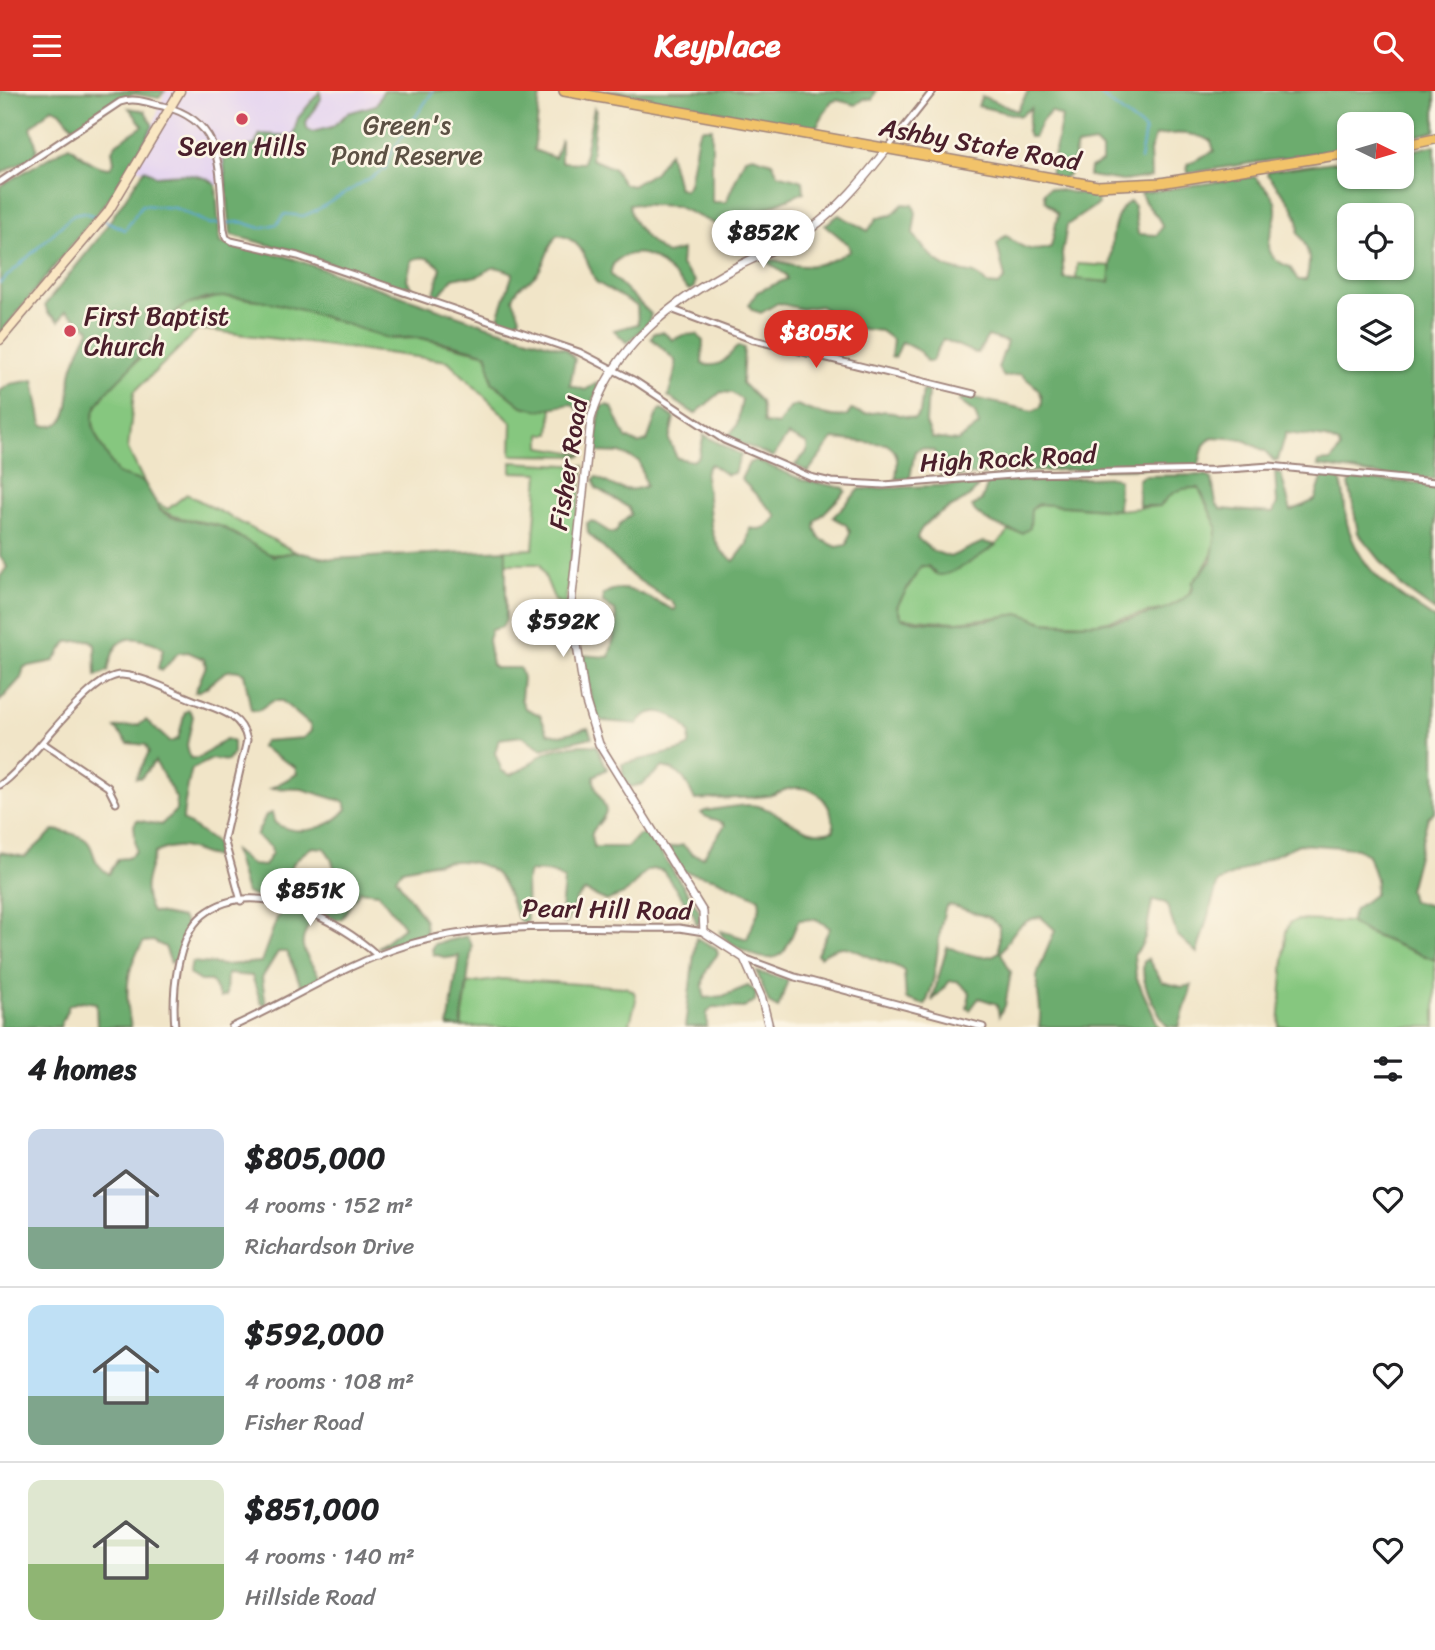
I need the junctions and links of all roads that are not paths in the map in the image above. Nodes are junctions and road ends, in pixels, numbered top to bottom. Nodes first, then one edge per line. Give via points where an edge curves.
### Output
1 (173, 91) edge
2 (180, 91) edge
3 (564, 91) edge
4 (933, 91) edge
5 (170, 106) junction
6 (1435, 139) edge
7 (1414, 143) edge
8 (887, 149) junction
9 (1337, 155) edge
10 (0, 182) edge
11 (671, 309) junction
12 (0, 340) edge
13 (612, 368) junction
14 (974, 394) dead end
15 (1435, 482) edge
16 (43, 743) junction
17 (0, 785) edge
18 (116, 803) dead end
19 (241, 901) junction
20 (704, 932) junction
21 (378, 957) junction
22 (744, 958) junction
23 (175, 1027) edge
24 (232, 1027) edge
25 (769, 1027) edge
26 (983, 1027) edge

1 - 5 main road
2 - 5 main road
3 - 8 main road, Ashby State Road
4 - 8 street
5 - 10 street via 120,101
5 - 12 main road via 108,212
5 - 13 street, Fisher Road via 209,133 226,238 231,241 298,256 558,344
6 - 7 main road
8 - 9 main road, Ashby State Road via 1069,182 1118,186
8 - 11 street via 851,192 808,231 709,282
11 - 13 street via 632,342
11 - 14 street via 754,340
13 - 15 street, High Rock Road via 724,440 814,478 848,485 1270,466
13 - 20 street, Fisher Road via 591,419 573,568 571,607 580,678 599,744 703,912
16 - 17 street
16 - 18 street via 108,787
16 - 19 street via 93,687 117,675 233,717 247,740 224,844
19 - 21 street via 276,901 301,909 353,936
19 - 23 street via 211,909 192,927 176,980
20 - 21 street, Pearl Hill Road via 679,928 480,930 434,938
20 - 22 street, Pearl Hill Road
21 - 24 street, Pearl Hill Road
22 - 25 street
22 - 26 street, Pearl Hill Road via 795,977

